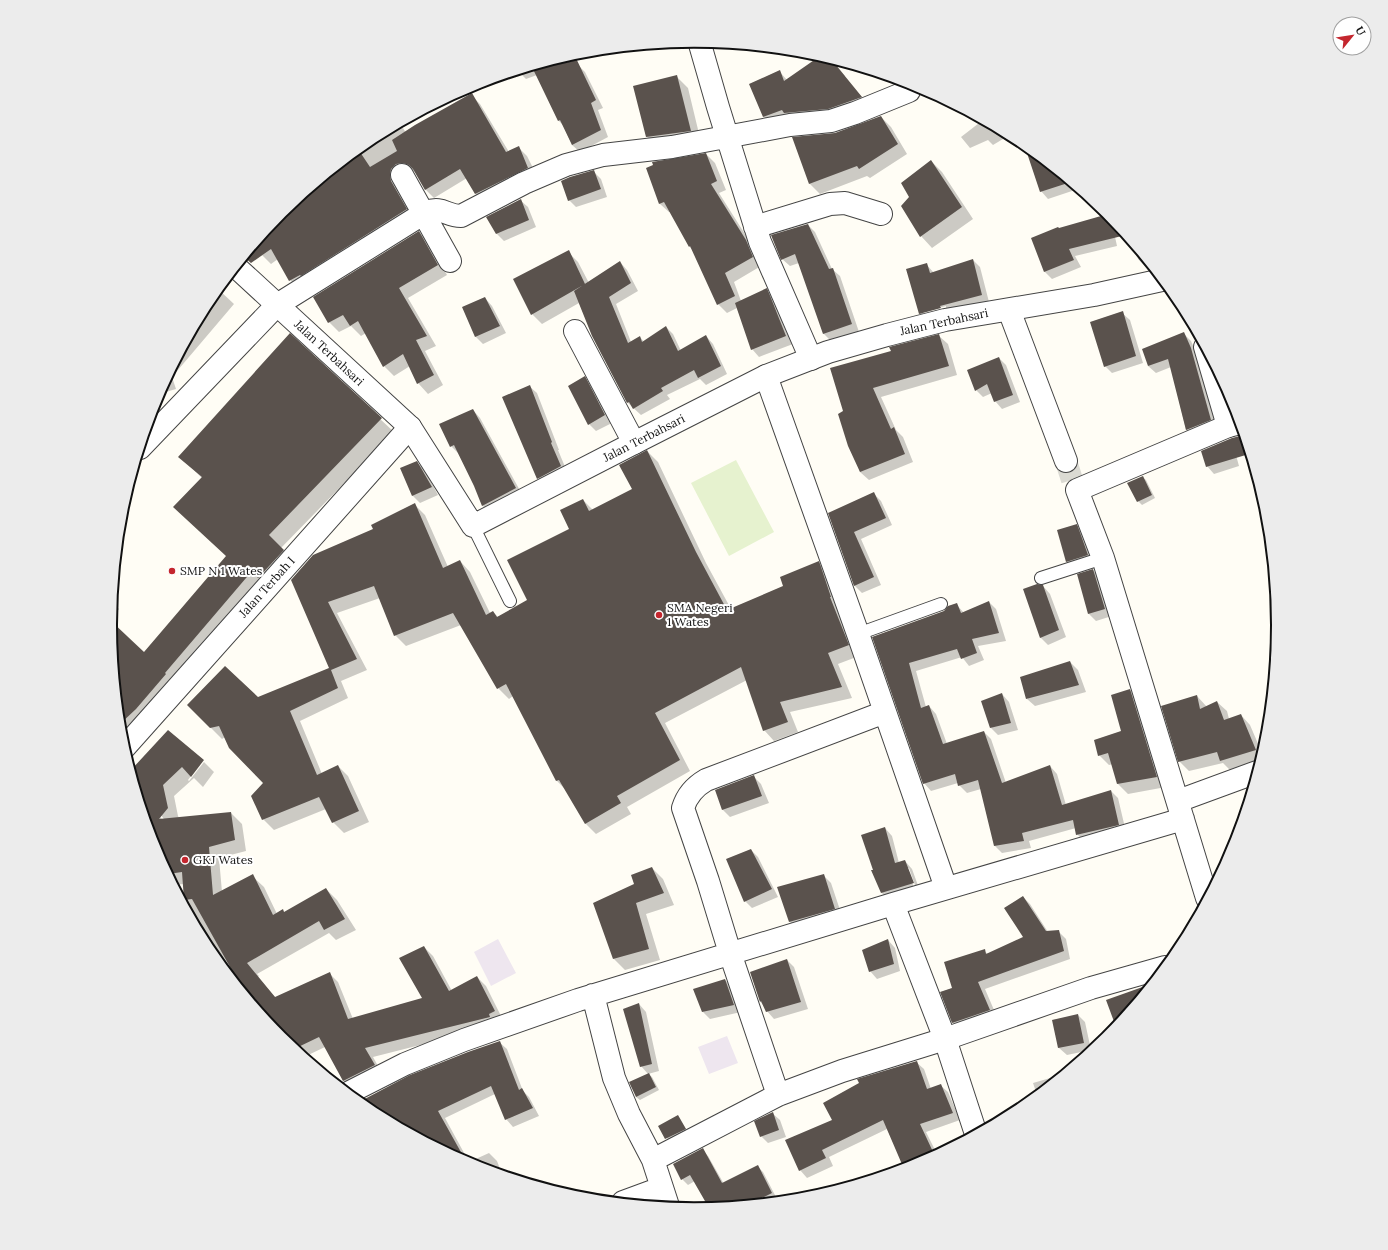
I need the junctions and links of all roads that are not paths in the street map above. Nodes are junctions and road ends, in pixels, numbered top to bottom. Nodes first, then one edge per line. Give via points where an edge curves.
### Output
1 (701, 48) edge
2 (909, 91) dead end
3 (727, 137) junction
4 (402, 175) dead end
5 (423, 214) junction
6 (881, 214) dead end
7 (755, 226) junction
8 (450, 261) dead end
9 (239, 270) edge
10 (1157, 281) edge
11 (277, 305) junction
12 (1009, 310) junction
13 (575, 331) dead end
14 (812, 359) junction
15 (766, 376) junction
16 (1224, 398) edge
17 (1234, 424) edge
18 (410, 427) junction
19 (149, 438) edge
20 (634, 443) junction
21 (1072, 477) junction
22 (473, 526) junction
23 (1103, 558) junction
24 (1041, 578) dead end
25 (510, 601) dead end
26 (941, 604) dead end
27 (858, 634) junction
28 (885, 712) junction
29 (129, 742) edge
30 (1251, 775) edge
31 (1180, 810) junction
32 (946, 888) junction
33 (1205, 892) edge
34 (892, 904) junction
35 (730, 953) junction
36 (1157, 969) edge
37 (593, 995) junction
38 (945, 1039) junction
39 (353, 1090) edge
40 (778, 1095) junction
41 (974, 1129) edge
42 (653, 1160) junction
43 (664, 1197) edge
44 (643, 1200) edge

1 - 3 street
2 - 3 street via 831,121 790,125
3 - 5 street via 603,155 566,165 524,183 461,216 440,210
3 - 7 street
4 - 5 street
5 - 8 street
5 - 11 street
6 - 7 street via 845,203 830,204
7 - 14 street
9 - 11 street, Jalan Terbahsari
10 - 12 street, Jalan Terbahsari
11 - 18 street, Jalan Terbahsari
11 - 19 street
12 - 14 street, Jalan Terbahsari via 938,322 879,337
12 - 21 street
13 - 20 street
14 - 15 street, Jalan Terbahsari
15 - 20 street, Jalan Terbahsari
15 - 27 street
16 - 17 street
17 - 21 street
18 - 22 street, Jalan Terbahsari
18 - 29 street, Jalan Terbah I
20 - 22 street, Jalan Terbahsari
21 - 23 street
22 - 25 lane
23 - 24 lane
23 - 31 street
26 - 27 lane
27 - 28 street
28 - 32 street
28 - 35 street via 706,780 696,786 685,800 682,808
30 - 31 street
31 - 32 street
31 - 33 street
32 - 34 street
34 - 35 street
34 - 38 street
35 - 37 street
35 - 40 street
36 - 38 street via 1091,988
37 - 39 street via 464,1040 405,1064
37 - 42 street via 614,1078
38 - 40 street via 842,1071
38 - 41 street
40 - 42 street
42 - 43 street
43 - 44 street

